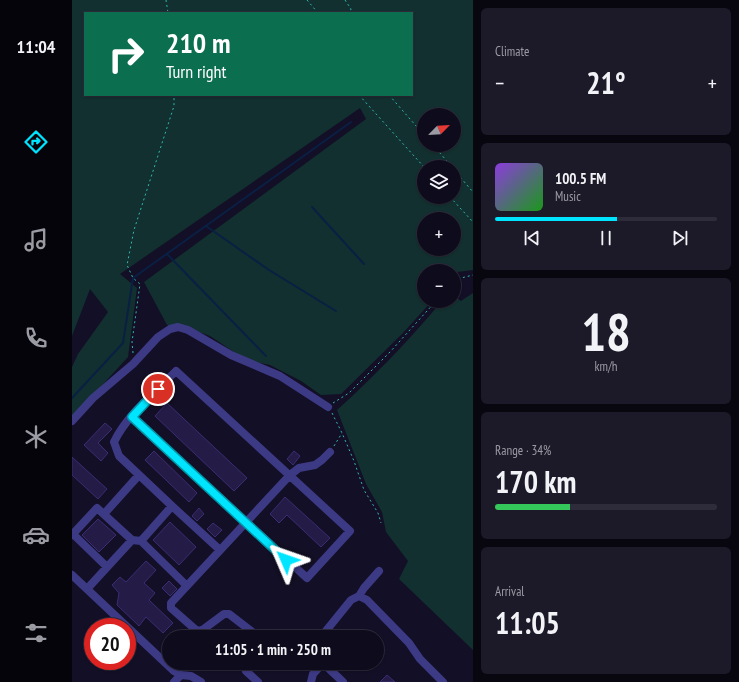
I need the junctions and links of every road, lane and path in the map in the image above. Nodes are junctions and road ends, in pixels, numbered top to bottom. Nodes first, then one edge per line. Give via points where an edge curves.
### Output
1 (166, 0) edge
2 (307, 0) edge
3 (344, 0) edge
4 (168, 12) edge
5 (317, 12) edge
6 (350, 12) edge
7 (174, 96) edge
8 (360, 96) edge
9 (390, 96) edge
10 (417, 127) edge
11 (439, 152) edge
12 (417, 160) edge
13 (446, 160) edge
14 (461, 178) edge
15 (473, 192) edge
16 (456, 204) edge
17 (473, 222) edge
18 (473, 275) edge
19 (461, 278) edge
20 (430, 308) edge
21 (133, 364) junction
22 (328, 407) junction
23 (132, 417) junction
24 (72, 421) edge
25 (342, 433) junction
26 (330, 452) joint
27 (139, 475) junction
28 (290, 475) junction
29 (172, 506) junction
30 (104, 514) junction
31 (246, 522) junction
32 (381, 523) dead end
33 (72, 534) edge
34 (136, 541) junction
35 (220, 550) junction
36 (108, 567) junction
37 (379, 571) dead end
38 (72, 575) edge
39 (187, 586) junction
40 (87, 589) junction
41 (359, 596) junction
42 (196, 630) edge
43 (202, 630) edge
44 (250, 630) edge
45 (326, 630) edge
46 (317, 670) edge
47 (330, 670) edge
48 (246, 671) dead end
49 (181, 674) junction
50 (174, 682) edge
51 (201, 682) edge
52 (258, 682) edge
53 (311, 682) edge
54 (343, 682) edge
55 (443, 682) edge

1 - 4 path
2 - 5 path
3 - 6 path via 351,9
7 - 21 path via 174,106 134,230 127,265 133,278 140,284 132,342
8 - 12 path
9 - 10 path
11 - 13 path
14 - 15 path
16 - 17 path
18 - 19 path
20 - 22 path via 349,393
21 - 22 lane via 158,337 178,327 188,330 231,355 280,376
21 - 24 lane via 93,398
22 - 25 path
23 - 27 lane via 120,430 114,442 119,456
23 - 28 lane via 176,371
23 - 31 lane
25 - 26 path
25 - 32 path via 364,490
26 - 28 lane via 315,465 299,468
27 - 29 lane
27 - 30 lane
28 - 31 lane
28 - 31 lane via 350,532 307,578
29 - 34 lane
29 - 35 lane
30 - 33 lane via 97,508
30 - 34 lane
31 - 35 lane
33 - 36 lane
34 - 36 lane
34 - 39 lane
35 - 39 lane
36 - 40 lane
37 - 41 lane
38 - 40 lane
39 - 42 lane via 171,603 171,608
40 - 49 lane via 174,671
41 - 45 lane via 351,600
41 - 55 lane via 367,600
43 - 44 lane via 224,614 229,614
46 - 53 lane
47 - 54 lane
48 - 52 lane
49 - 50 lane
49 - 51 lane

